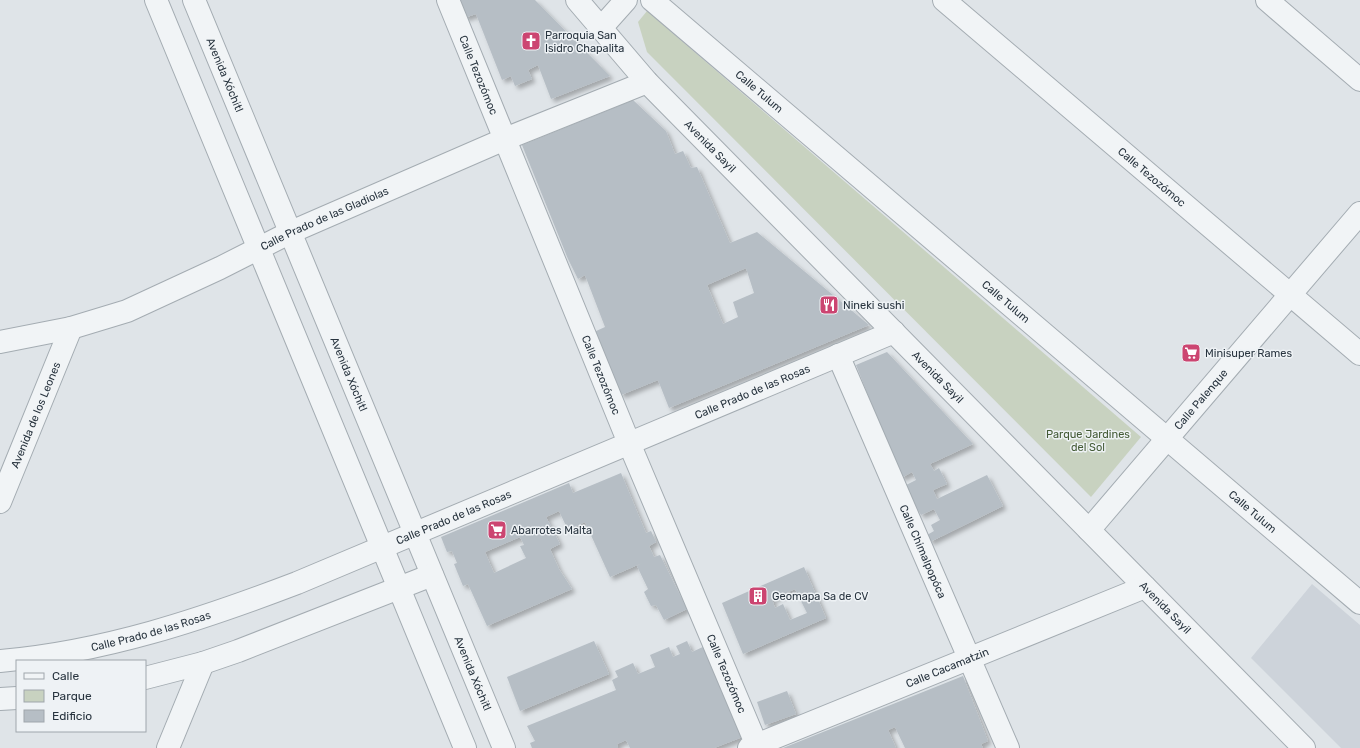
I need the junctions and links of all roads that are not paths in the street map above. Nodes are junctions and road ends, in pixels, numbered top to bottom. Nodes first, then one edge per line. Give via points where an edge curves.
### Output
1 (156, 0) edge
2 (194, 0) edge
3 (448, 0) edge
4 (577, 0) edge
5 (626, 0) edge
6 (652, 0) edge
7 (944, 0) edge
8 (1267, 0) edge
9 (601, 28) junction
10 (1360, 80) edge
11 (646, 82) junction
12 (505, 139) junction
13 (1360, 214) edge
14 (291, 232) junction
15 (258, 248) junction
16 (1291, 295) junction
17 (71, 328) junction
18 (894, 332) junction
19 (0, 342) edge
20 (1360, 354) edge
21 (838, 355) junction
22 (1168, 438) junction
23 (629, 443) junction
24 (0, 502) edge
25 (1089, 530) junction
26 (415, 533) junction
27 (383, 546) junction
28 (432, 575) junction
29 (1145, 587) junction
30 (400, 588) junction
31 (1360, 603) edge
32 (970, 658) junction
33 (0, 661) edge
34 (203, 663) junction
35 (146, 678) edge
36 (16, 698) edge
37 (0, 699) edge
38 (455, 725) junction
39 (755, 747) edge
40 (168, 748) edge
41 (446, 748) edge
42 (465, 748) edge
43 (504, 748) edge
44 (1008, 748) edge
45 (1304, 748) edge

1 - 15 street
2 - 14 street, Avenida Xóchitl
3 - 12 street, Calle Tezozómoc
4 - 9 street, Avenida Sayil
5 - 9 street
6 - 22 street, Calle Tulum
7 - 16 street, Calle Tezozómoc
8 - 10 street
9 - 11 street, Avenida Sayil
11 - 12 street, Calle Prado de las Gladiolas
11 - 18 street, Avenida Sayil
12 - 14 street, Calle Prado de las Gladiolas
12 - 23 street, Calle Tezozómoc
13 - 16 street, Calle Palenque
14 - 15 street, Calle Prado de las Gladiolas
14 - 26 street, Avenida Xóchitl
15 - 17 street, Calle Prado de las Gladiolas via 127,311
15 - 27 street
16 - 20 street, Calle Tezozómoc
16 - 22 street, Calle Palenque
17 - 19 street, Calle Prado de las Gladiolas
17 - 24 street, Avenida de los Leones
18 - 21 street, Calle Prado de las Rosas
18 - 25 street, Avenida Sayil
21 - 23 street, Calle Prado de las Rosas
21 - 32 street, Calle Chimalpopóca
22 - 25 street, Calle Palenque
22 - 31 street, Calle Tulum
23 - 26 street, Calle Prado de las Rosas
23 - 39 street, Calle Tezozómoc
25 - 29 street, Avenida Sayil
26 - 27 street, Calle Prado de las Rosas
26 - 28 street, Avenida Xóchitl
27 - 30 street
27 - 33 street, Calle Prado de las Rosas via 223,611 114,644 34,658
28 - 30 street
28 - 43 street, Avenida Xóchitl
29 - 32 street, Calle Cacamatzin
29 - 45 street, Avenida Sayil
30 - 34 street
30 - 38 street
32 - 39 street, Calle Cacamatzin
32 - 44 street, Calle Chimalpopóca
34 - 35 street
34 - 40 street
36 - 37 street
38 - 41 street
38 - 42 street

